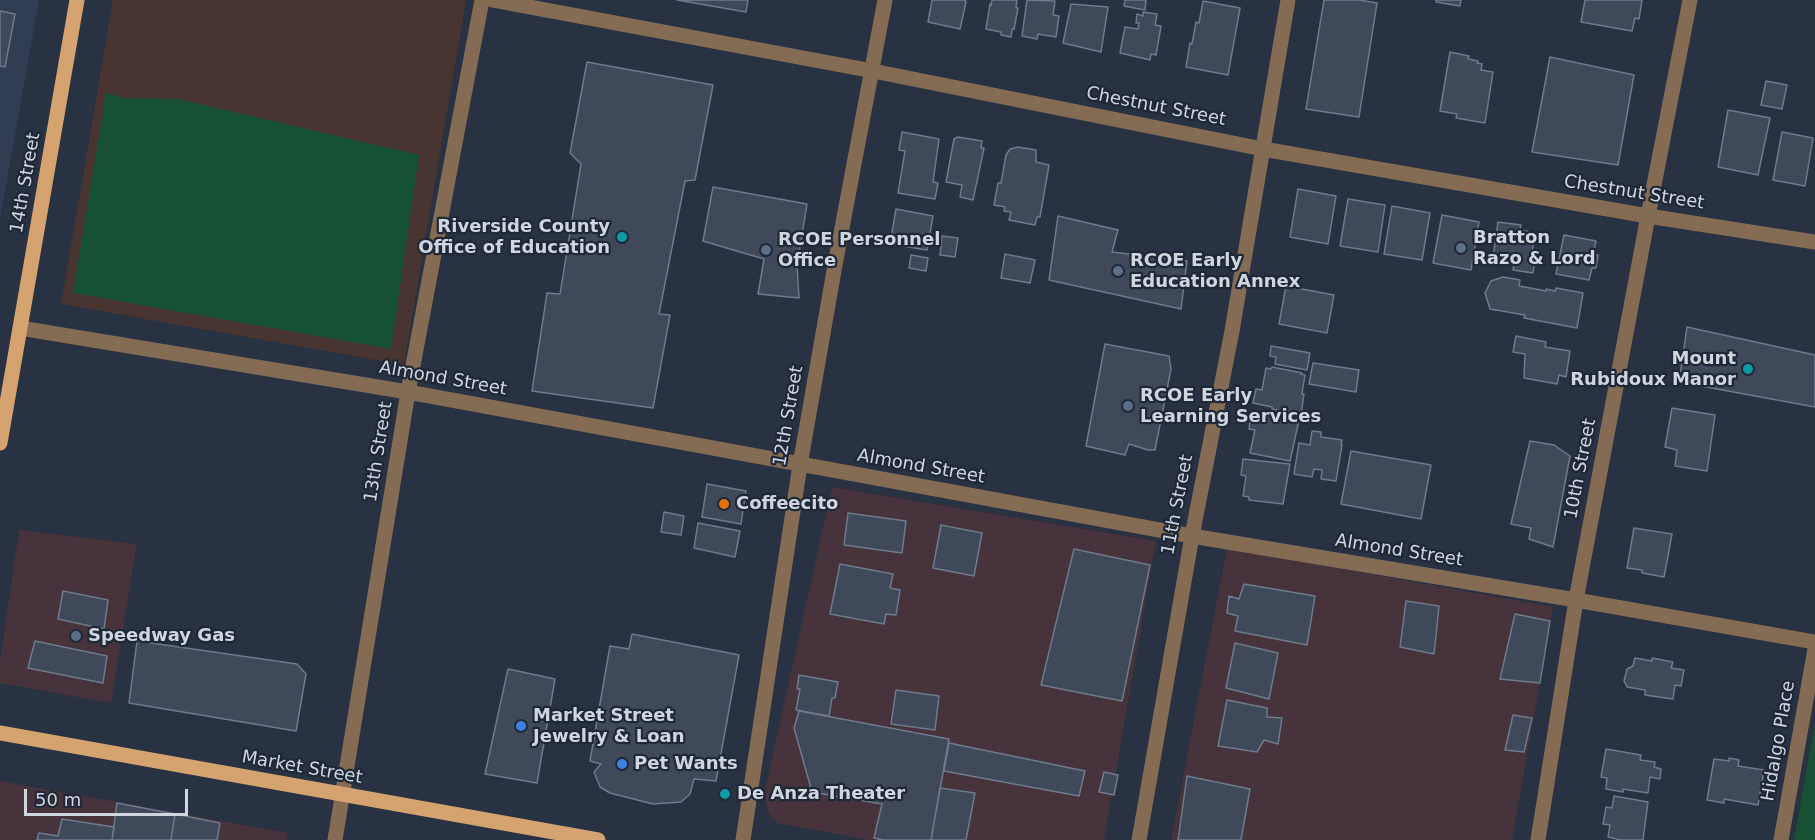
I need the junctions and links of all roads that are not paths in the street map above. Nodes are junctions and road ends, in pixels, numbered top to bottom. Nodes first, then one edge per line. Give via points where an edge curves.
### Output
1 (77, 0) edge
2 (482, 0) edge
3 (492, 0) edge
4 (885, 0) edge
5 (1288, 0) edge
6 (1690, 0) edge
7 (873, 71) junction
8 (1263, 149) junction
9 (1648, 216) junction
10 (1815, 242) edge
11 (21, 328) junction
12 (408, 392) junction
13 (0, 442) edge
14 (800, 465) junction
15 (1192, 536) junction
16 (1576, 600) junction
17 (1815, 642) edge
18 (1815, 649) edge
19 (0, 733) edge
20 (344, 795) junction
21 (335, 840) edge
22 (598, 840) edge
23 (743, 840) edge
24 (1139, 840) edge
25 (1538, 840) edge
26 (1781, 840) edge

1 - 11 main road, 14th Street
2 - 12 street, 13th Street
3 - 7 street, Chestnut Street
4 - 7 street, 12th Street
5 - 8 street, 11th Street
6 - 9 street, 10th Street
7 - 8 street, Chestnut Street
7 - 14 street, 12th Street
8 - 9 street, Chestnut Street
8 - 15 street, 11th Street
9 - 10 street, Chestnut Street
9 - 16 street, 10th Street
11 - 12 street, Almond Street
11 - 13 main road, 14th Street
12 - 14 street, Almond Street
12 - 20 street, 13th Street
14 - 15 street, Almond Street
14 - 23 street, 12th Street
15 - 16 street, Almond Street
15 - 24 street, 11th Street
16 - 17 street, Almond Street
16 - 25 street, 10th Street
18 - 26 street, Hidalgo Place
19 - 20 main road, Market Street
20 - 21 street, 13th Street
20 - 22 main road, Market Street

